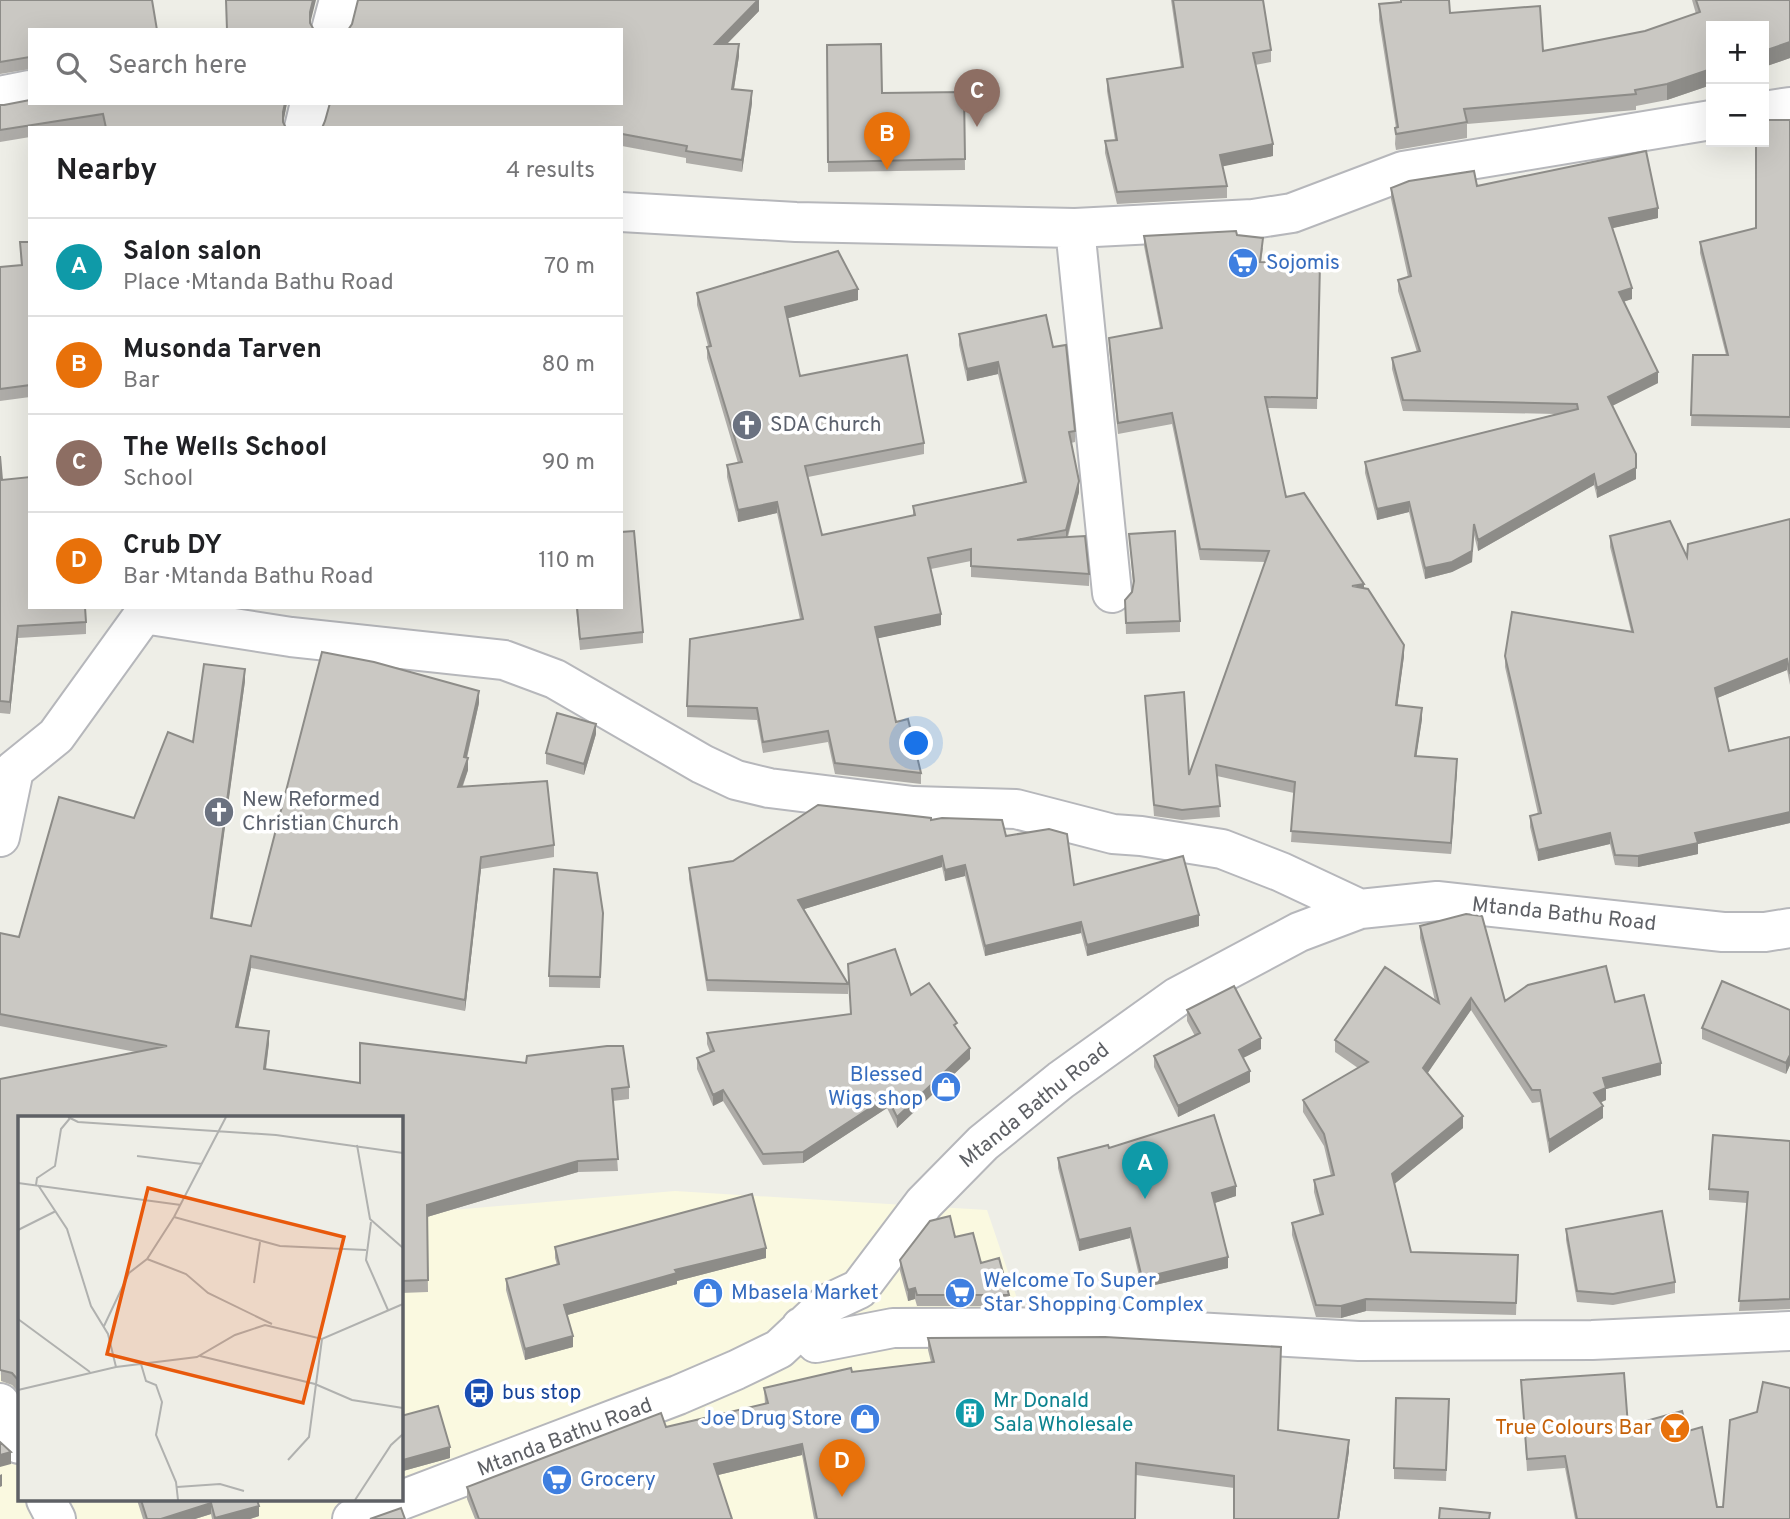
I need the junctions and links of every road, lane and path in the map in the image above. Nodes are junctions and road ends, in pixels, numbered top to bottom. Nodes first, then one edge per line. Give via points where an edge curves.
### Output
1 (340, 0) edge
2 (332, 28) edge
3 (28, 90) edge
4 (0, 96) edge
5 (309, 105) edge
6 (1790, 107) edge
7 (1769, 110) edge
8 (1706, 121) edge
9 (304, 126) edge
10 (623, 212) edge
11 (1075, 228) junction
12 (1112, 593) dead end
13 (146, 611) edge
14 (0, 837) edge
15 (1360, 909) junction
16 (1790, 928) edge
17 (801, 1327) junction
18 (1790, 1331) edge
19 (0, 1403) edge
20 (18, 1442) edge
21 (402, 1500) edge
22 (47, 1502) edge
23 (397, 1502) edge
24 (56, 1519) edge
25 (352, 1519) edge

1 - 2 street
3 - 4 street
5 - 9 street
6 - 7 street
8 - 11 street via 1403,172 1292,213
10 - 11 street via 796,222
11 - 12 street
13 - 14 street via 56,736 14,770
13 - 15 street via 291,637 504,660 555,678 736,780 913,806 1016,809 1113,834 1222,849
15 - 16 street, Mtanda Bathu Road via 1437,901 1723,932
15 - 17 street, Mtanda Bathu Road via 1300,932 1177,997 1061,1080 983,1143 924,1203 859,1289 827,1304
17 - 18 street via 816,1343 893,1328 1106,1327 1359,1341 1592,1340
17 - 21 street, Mtanda Bathu Road via 779,1349 736,1370
19 - 20 street
22 - 24 street
23 - 25 street, Mtanda Bathu Road

